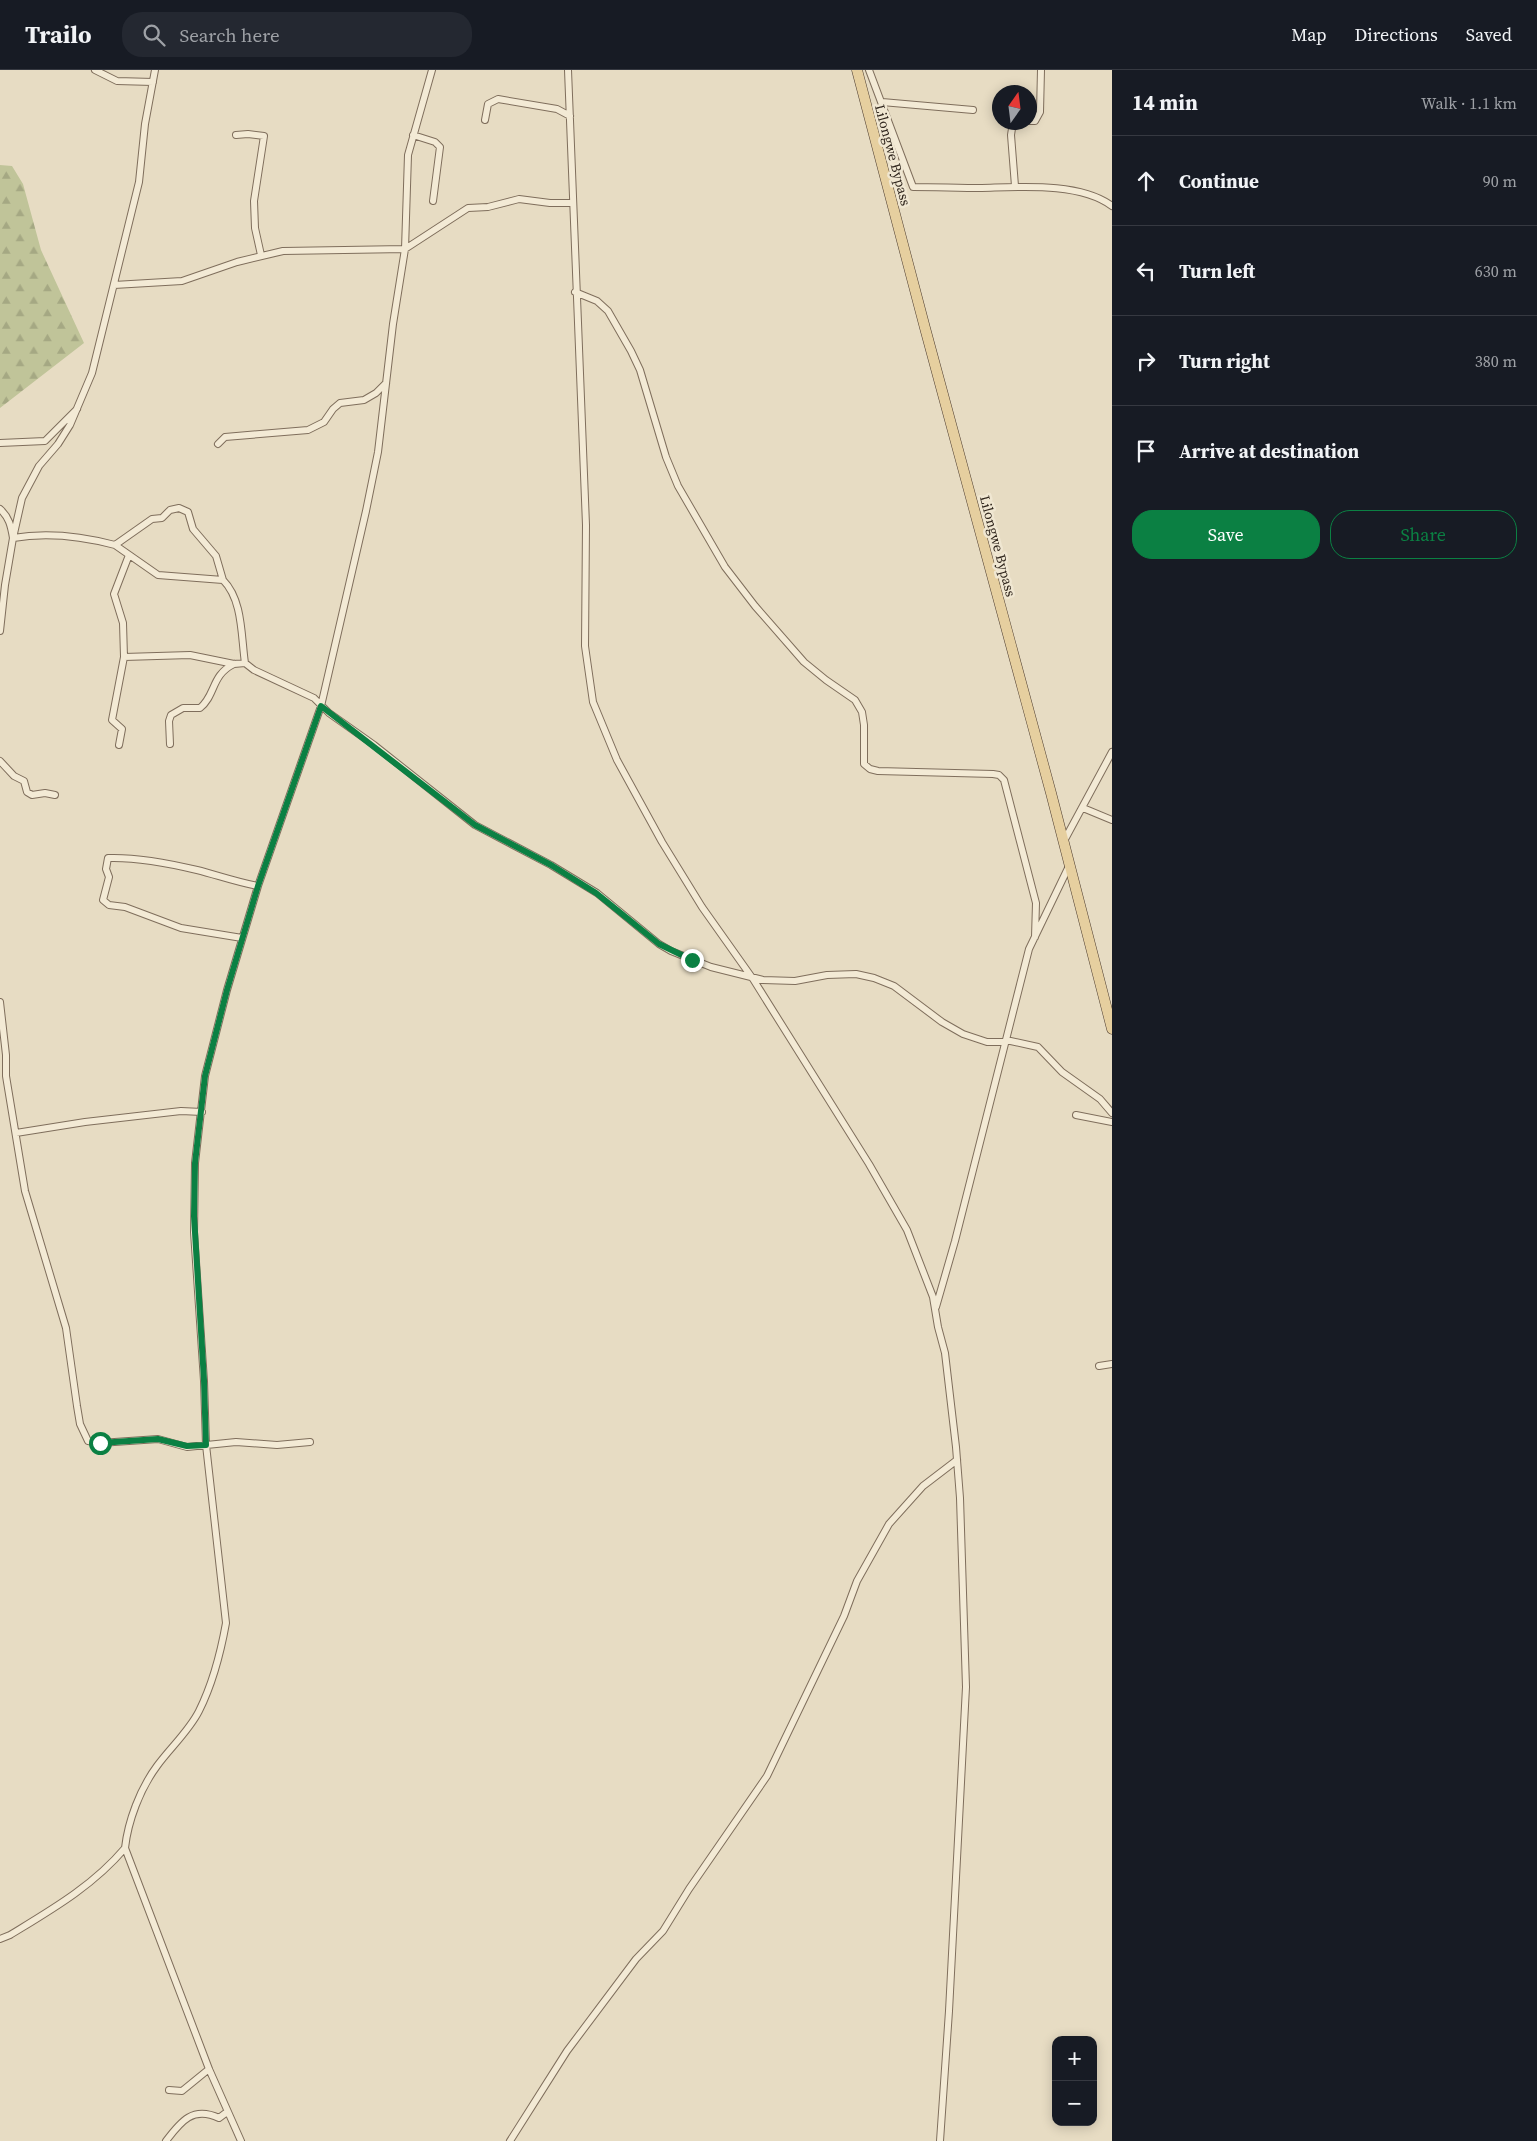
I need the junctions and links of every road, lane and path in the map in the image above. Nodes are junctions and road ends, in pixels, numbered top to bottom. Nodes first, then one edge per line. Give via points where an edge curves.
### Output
1 (95, 70) edge
2 (155, 70) edge
3 (432, 70) edge
4 (568, 70) edge
5 (857, 70) edge
6 (869, 70) edge
7 (1042, 70) edge
8 (153, 82) junction
9 (882, 102) junction
10 (973, 110) dead end
11 (570, 116) junction
12 (1037, 117) edge
13 (485, 120) dead end
14 (1012, 130) edge
15 (414, 135) junction
16 (236, 136) dead end
17 (1015, 186) junction
18 (433, 201) dead end
19 (572, 203) junction
20 (1112, 206) edge
21 (405, 248) junction
22 (261, 255) junction
23 (114, 285) junction
24 (576, 292) junction
25 (386, 383) junction
26 (80, 406) junction
27 (0, 443) edge
28 (218, 444) dead end
29 (0, 509) edge
30 (13, 538) junction
31 (115, 545) junction
32 (129, 555) junction
33 (223, 580) junction
34 (0, 632) edge
35 (124, 657) junction
36 (245, 662) junction
37 (234, 664) junction
38 (321, 706) junction
39 (170, 744) dead end
40 (119, 745) dead end
41 (1112, 752) edge
42 (0, 761) edge
43 (54, 794) dead end
44 (1083, 808) junction
45 (1112, 820) edge
46 (1064, 841) junction
47 (1069, 864) junction
48 (258, 886) junction
49 (1035, 937) junction
50 (242, 938) junction
51 (753, 979) junction
52 (0, 1002) edge
53 (1112, 1029) edge
54 (1006, 1041) junction
55 (3, 1077) edge
56 (202, 1112) junction
57 (1112, 1114) edge
58 (1076, 1115) dead end
59 (1112, 1122) edge
60 (16, 1132) junction
61 (935, 1308) junction
62 (1112, 1364) edge
63 (1099, 1366) dead end
64 (310, 1442) dead end
65 (206, 1445) junction
66 (957, 1460) junction
67 (125, 1848) junction
68 (0, 1939) edge
69 (209, 2069) junction
70 (169, 2090) dead end
71 (228, 2112) junction
72 (166, 2141) edge
73 (241, 2141) edge
74 (510, 2141) edge
75 (940, 2141) edge

1 - 8 street via 117,81
2 - 8 street
3 - 15 street
4 - 11 street
5 - 46 main road, Lilongwe Bypass
6 - 9 street
7 - 12 street
8 - 23 street via 138,182
9 - 10 street
9 - 17 street via 913,187
11 - 13 street via 557,109 498,99 488,104
11 - 19 street
14 - 17 street
15 - 18 street via 440,147
15 - 21 street via 407,160
16 - 22 street via 264,136 254,201
17 - 20 street via 1071,190
19 - 21 street via 519,199 468,208
19 - 24 street
21 - 22 street via 283,251
21 - 25 street
22 - 23 street via 182,281
23 - 26 street via 92,373
24 - 49 street via 608,310 631,351 678,486 725,567 804,662 855,700 862,712 864,725 864,764 878,771 993,774 1004,780 1036,904
24 - 51 street via 585,516 585,646 593,702 617,760 662,842 702,908
25 - 28 street via 364,400 340,403 324,422 308,430 226,437
25 - 38 street via 378,452
26 - 27 street via 45,441
26 - 30 street via 26,489
29 - 30 street via 7,516
30 - 31 street via 63,535
30 - 34 street
31 - 32 street
31 - 33 street via 152,519 162,518 170,510 179,508 188,512 193,529 216,556
32 - 33 street via 158,575
32 - 35 street via 114,594 123,623
33 - 36 street via 240,616
35 - 37 street via 190,655
35 - 40 street via 112,720 122,729
36 - 37 street
36 - 38 street via 254,670 301,690
37 - 39 street via 225,668 217,678 205,704 200,708 183,708 171,715
38 - 48 street
38 - 51 street via 475,825 596,893 659,944 711,967
41 - 44 street
42 - 43 street via 14,776 24,781 27,792 32,796
44 - 45 street
44 - 46 street
46 - 47 main road, Lilongwe Bypass
47 - 49 street
47 - 53 main road, Lilongwe Bypass
48 - 50 street
48 - 50 street via 137,858 108,858 106,870 109,877 103,900 109,905 125,907 181,928
49 - 54 street via 1029,949
50 - 56 street via 207,1068
51 - 54 street via 795,981 827,975 865,975 894,986 963,1034 987,1042
51 - 61 street via 907,1230
52 - 55 street via 5,1047
54 - 57 street via 1038,1047 1062,1072 1100,1099
54 - 61 street
55 - 60 street
56 - 60 street via 181,1111
56 - 65 street via 195,1163 194,1216
58 - 59 street
60 - 65 street via 25,1190 66,1328 84,1435 88,1441 100,1443 158,1439 187,1446
61 - 66 street via 945,1353
62 - 63 street
64 - 65 street
65 - 67 street via 226,1623 216,1667 198,1713 148,1781
66 - 74 street via 922,1486 889,1524 862,1570 844,1616 767,1776 662,1931 636,1959 567,2051
66 - 75 street via 966,1686
67 - 68 street via 86,1887 10,1936
67 - 69 street
69 - 70 street via 182,2091
69 - 71 street
71 - 72 street via 219,2118 206,2112 194,2114
71 - 73 street

